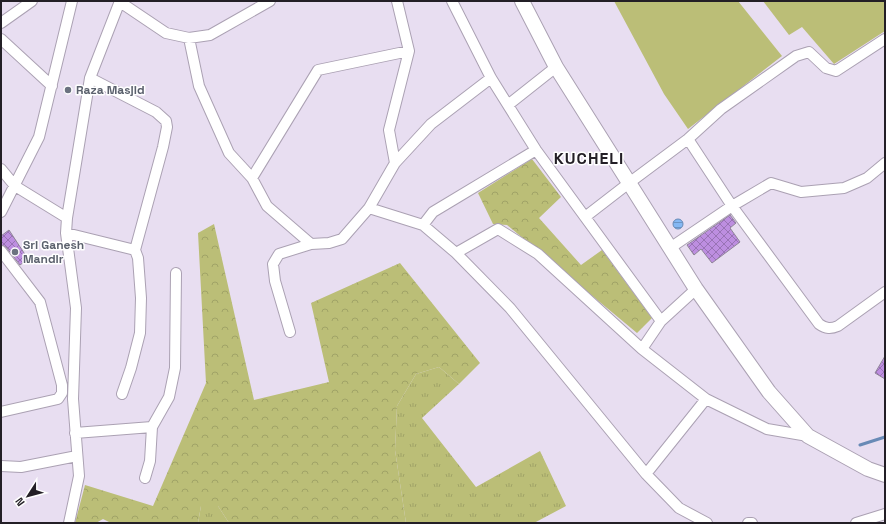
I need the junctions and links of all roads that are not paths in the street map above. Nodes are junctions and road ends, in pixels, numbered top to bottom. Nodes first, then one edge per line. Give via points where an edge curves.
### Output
1 (32, 1) edge
2 (72, 1) edge
3 (120, 1) edge
4 (270, 1) edge
5 (397, 1) edge
6 (452, 1) edge
7 (522, 1) edge
8 (1, 23) edge
9 (189, 38) junction
10 (1, 39) edge
11 (885, 39) edge
12 (409, 51) junction
13 (556, 67) junction
14 (90, 78) junction
15 (491, 78) junction
16 (52, 86) junction
17 (508, 105) junction
18 (688, 139) junction
19 (536, 150) junction
20 (395, 163) junction
21 (885, 163) edge
22 (1, 169) edge
23 (252, 178) junction
24 (629, 182) junction
25 (15, 186) junction
26 (732, 206) junction
27 (369, 208) junction
28 (1, 212) edge
29 (585, 217) junction
30 (67, 218) junction
31 (423, 225) junction
32 (66, 233) junction
33 (311, 244) junction
34 (670, 248) junction
35 (135, 250) junction
36 (1, 251) edge
37 (456, 253) junction
38 (176, 273) dead end
39 (696, 289) junction
40 (885, 292) edge
41 (661, 321) junction
42 (290, 332) dead end
43 (642, 349) junction
44 (122, 394) dead end
45 (706, 399) junction
46 (1, 412) edge
47 (152, 427) junction
48 (74, 433) junction
49 (808, 436) junction
50 (77, 456) junction
51 (1, 466) edge
52 (646, 474) junction
53 (885, 475) edge
54 (145, 478) dead end
55 (885, 514) edge
56 (69, 523) edge
57 (707, 523) edge
58 (748, 523) edge
59 (752, 523) edge
60 (856, 523) edge

1 - 8 street
2 - 16 street
3 - 9 street via 166,33
3 - 14 street
4 - 9 street via 210,35
5 - 12 street
6 - 15 street
7 - 13 street
9 - 23 street via 199,86 229,153
10 - 16 street
11 - 18 street via 836,71 826,68 809,52 796,56 721,108
12 - 20 street via 389,130
12 - 23 street via 318,70
13 - 17 street
13 - 24 street
14 - 30 street
14 - 35 street via 156,112 166,120 163,147
15 - 17 street
15 - 20 street via 431,124
16 - 25 street via 39,137
17 - 19 street
18 - 24 street
18 - 26 street
19 - 29 street
19 - 31 street via 433,212
20 - 27 street
21 - 26 street via 867,178 844,188 802,192 771,183
22 - 25 street
23 - 33 street via 267,206
24 - 29 street
24 - 34 street
25 - 28 street
25 - 30 street
26 - 34 street
26 - 40 street via 825,328 838,326
27 - 31 street
27 - 33 street via 342,239
29 - 41 street
30 - 32 street
31 - 37 street
32 - 35 street
32 - 48 street via 76,308
33 - 42 street via 279,254 273,264 275,281
34 - 39 street
35 - 44 street via 141,298 140,333
36 - 46 street via 40,302 62,385 62,393 58,399
37 - 43 street via 498,229 538,254
37 - 52 street via 510,308
38 - 47 street via 176,368 169,397
39 - 41 street
39 - 49 street via 769,392
41 - 43 street
43 - 45 street
45 - 49 street via 767,429
45 - 52 street
47 - 48 street
47 - 54 street via 150,461
48 - 50 street
49 - 53 street via 868,469
50 - 51 street via 21,468
50 - 56 street via 79,476
52 - 57 street via 679,508
55 - 60 street
58 - 59 street

